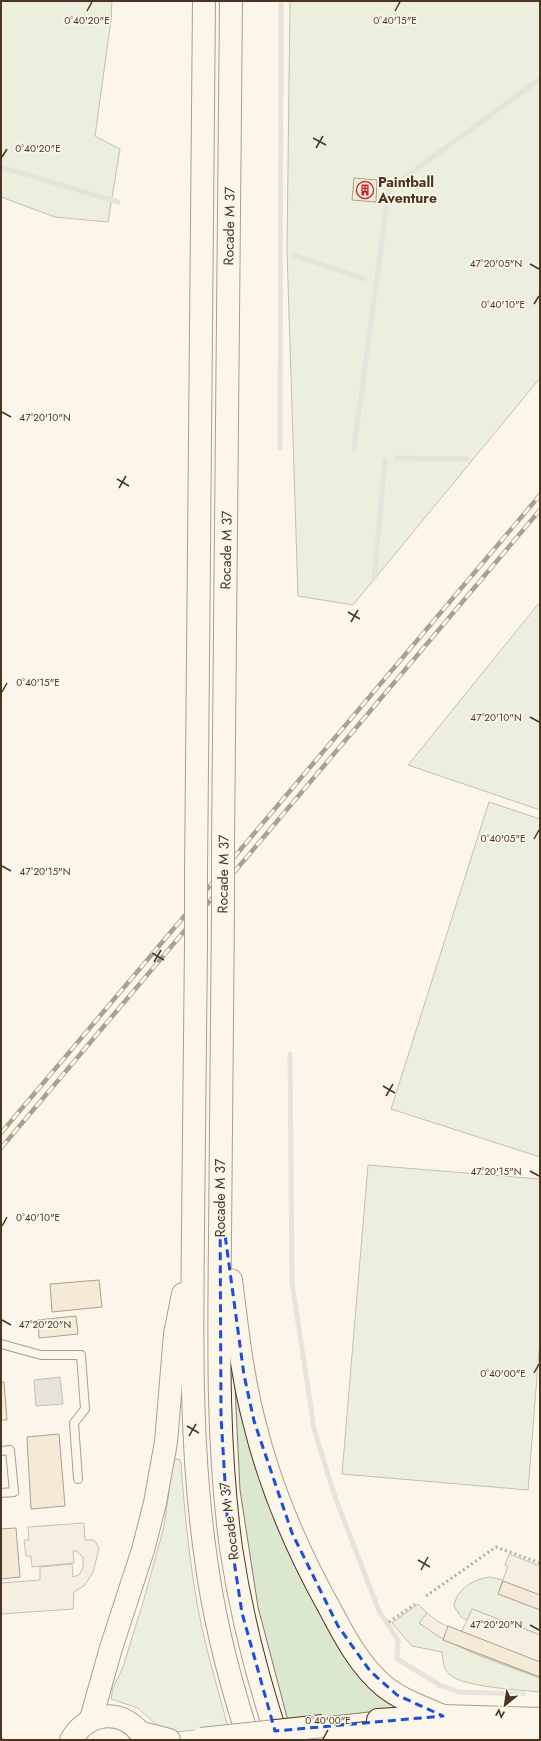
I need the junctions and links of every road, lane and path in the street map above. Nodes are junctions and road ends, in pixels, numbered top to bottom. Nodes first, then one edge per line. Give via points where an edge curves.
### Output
1 (204, 1) edge
2 (231, 1) edge
3 (220, 1198) junction
4 (193, 1243) junction
5 (1, 1344) edge
6 (1, 1451) edge
7 (78, 1479) dead end
8 (1, 1493) edge
9 (443, 1716) junction
10 (540, 1719) edge
11 (79, 1731) edge
12 (326, 1731) junction
13 (143, 1736) edge
14 (195, 1739) edge
15 (464, 1739) edge
16 (540, 1739) edge
17 (54, 1740) edge
18 (169, 1740) edge
19 (249, 1740) edge
20 (278, 1740) edge
21 (300, 1740) edge

1 - 4 main road, Rocade M 37, bridge
2 - 3 main road, Rocade M 37, bridge
3 - 9 main road via 243,1368 254,1421 266,1464 306,1566 338,1626 370,1671 397,1695
3 - 20 main road, Rocade M 37 via 220,1409 227,1515 242,1613
4 - 11 main road via 175,1334 169,1416 155,1503 143,1550 111,1648
4 - 19 main road, Rocade M 37 via 194,1417 200,1518 219,1631
5 - 7 lane via 41,1355 80,1355 85,1409 74,1423
6 - 8 lane via 10,1450 14,1492
9 - 10 main road
9 - 12 main road
11 - 13 main road via 105,1716 119,1717 131,1723
11 - 17 main road
12 - 14 main road, bridge
12 - 15 main road
12 - 21 main road
13 - 18 main road
15 - 16 main road

